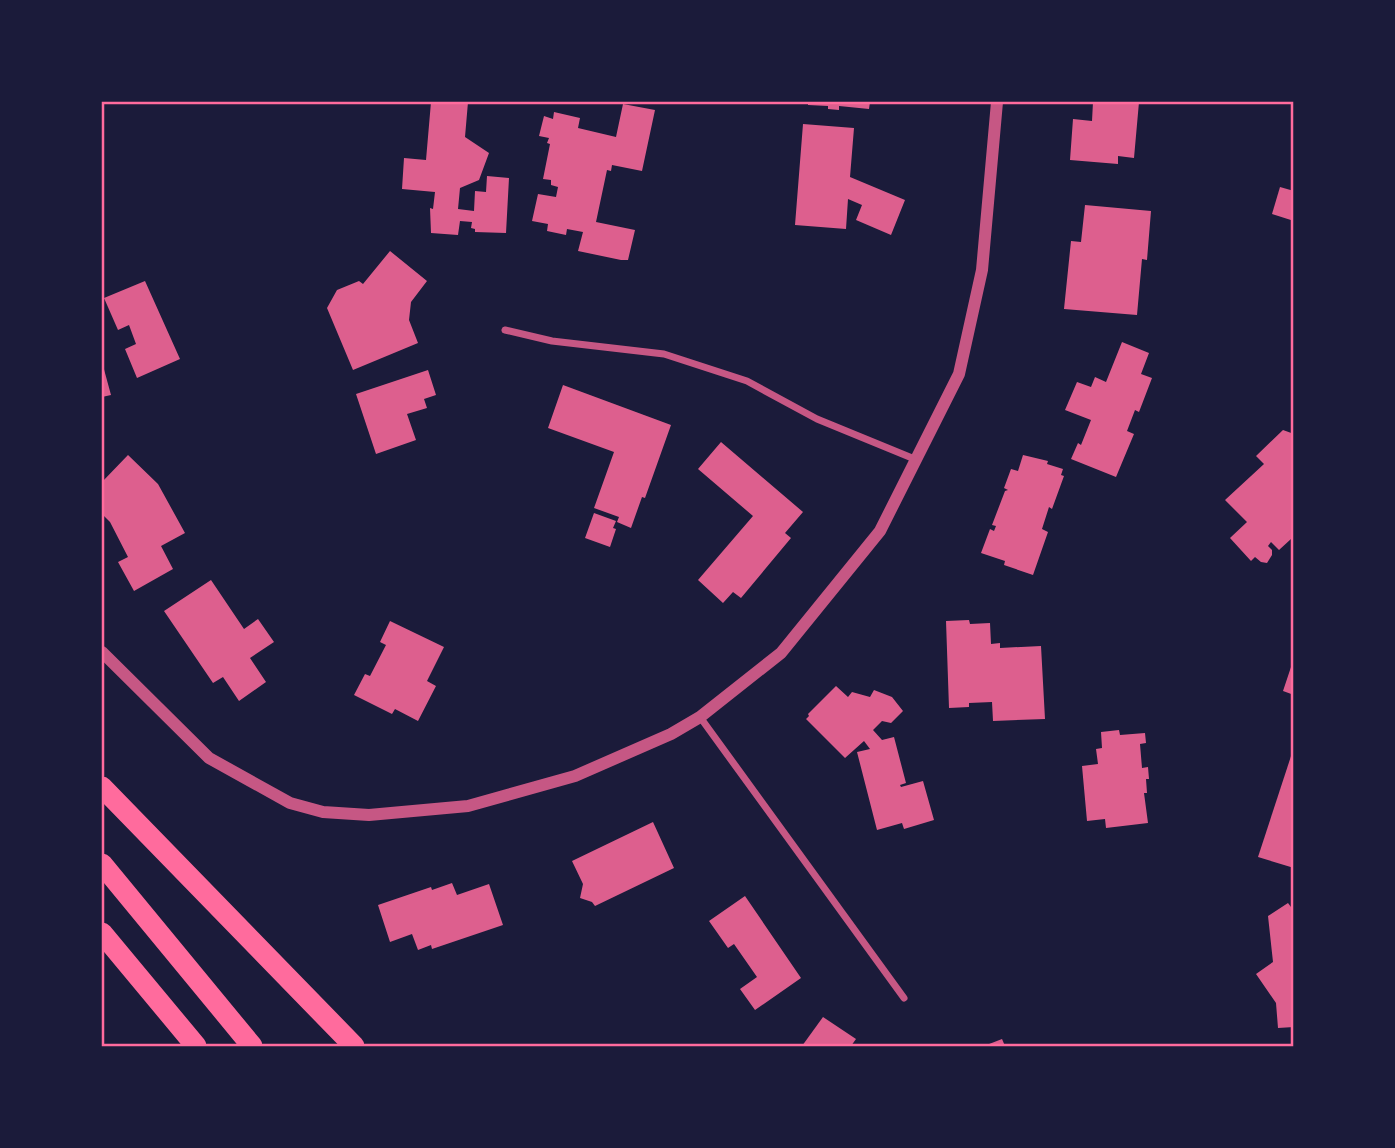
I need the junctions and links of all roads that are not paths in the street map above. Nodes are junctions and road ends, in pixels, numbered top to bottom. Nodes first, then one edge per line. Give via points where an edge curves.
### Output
1 (997, 102) edge
2 (505, 330) dead end
3 (917, 460) junction
4 (102, 652) edge
5 (700, 717) junction
6 (102, 787) edge
7 (102, 864) edge
8 (102, 933) edge
9 (904, 998) dead end
10 (196, 1046) edge
11 (252, 1046) edge
12 (354, 1046) edge

1 - 3 street via 982,271 959,374
2 - 3 street via 552,341 664,354 747,381 817,419
3 - 5 street via 880,531 780,653
4 - 5 street via 209,758 290,803 323,812 369,815 468,806 575,776
5 - 9 street
6 - 12 highway
7 - 11 highway
8 - 10 highway

